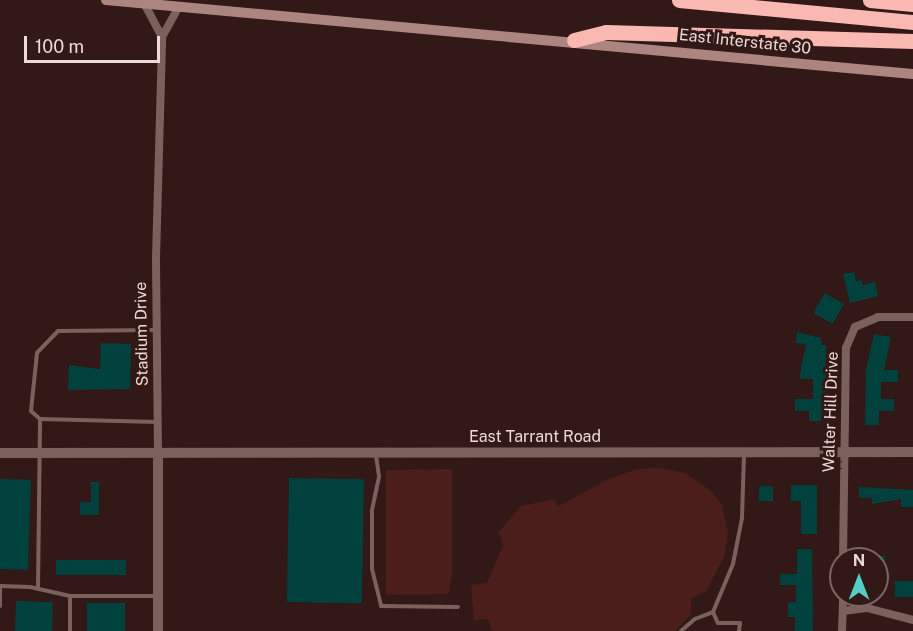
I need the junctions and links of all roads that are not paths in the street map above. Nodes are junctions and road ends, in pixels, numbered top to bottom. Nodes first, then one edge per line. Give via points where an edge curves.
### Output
1 (106, 0) edge
2 (679, 0) edge
3 (870, 0) edge
4 (144, 3) junction
5 (913, 4) edge
6 (179, 6) junction
7 (913, 22) edge
8 (162, 37) junction
9 (574, 40) junction
10 (913, 41) edge
11 (913, 74) edge
12 (913, 317) edge
13 (156, 330) junction
14 (40, 419) junction
15 (158, 422) junction
16 (158, 451) junction
17 (376, 451) junction
18 (744, 452) junction
19 (844, 452) junction
20 (913, 452) edge
21 (0, 453) edge
22 (41, 453) junction
23 (843, 547) edge
24 (0, 586) edge
25 (38, 588) junction
26 (70, 596) junction
27 (158, 596) junction
28 (0, 606) edge
29 (458, 607) dead end
30 (843, 607) edge
31 (843, 611) junction
32 (713, 612) junction
33 (913, 620) edge
34 (70, 631) edge
35 (158, 631) edge
36 (681, 631) edge
37 (740, 631) edge
38 (843, 631) edge

1 - 4 main road, East Interstate 30
2 - 7 highway
3 - 5 highway
4 - 6 main road, East Interstate 30
4 - 8 street, Stadium Drive
6 - 8 street, Stadium Drive
6 - 9 main road, East Interstate 30
8 - 13 street, Stadium Drive
9 - 10 highway via 606,32
9 - 11 main road, East Interstate 30
12 - 19 street, Walter Hill Drive via 878,317 855,327 846,348
13 - 14 lane via 58,331 37,353 34,364 31,411
13 - 15 street, Stadium Drive
14 - 15 lane
14 - 22 lane
15 - 16 street, Stadium Drive
16 - 17 street, East Tarrant Road
16 - 22 street, East Tarrant Road
16 - 27 street, Stadium Drive
17 - 18 street, East Tarrant Road
17 - 29 lane via 379,477 372,511 372,569 381,606
18 - 19 street, East Tarrant Road
18 - 32 lane via 742,518 732,564
19 - 20 street, East Tarrant Road
19 - 23 street, Walter Hill Drive
21 - 22 street, East Tarrant Road
22 - 25 lane
24 - 25 lane
24 - 28 lane
25 - 26 lane
26 - 27 lane
26 - 34 lane
27 - 35 street, Stadium Drive
30 - 31 street
31 - 33 street via 867,609
31 - 38 street
32 - 36 lane
32 - 37 lane via 718,623 740,622

